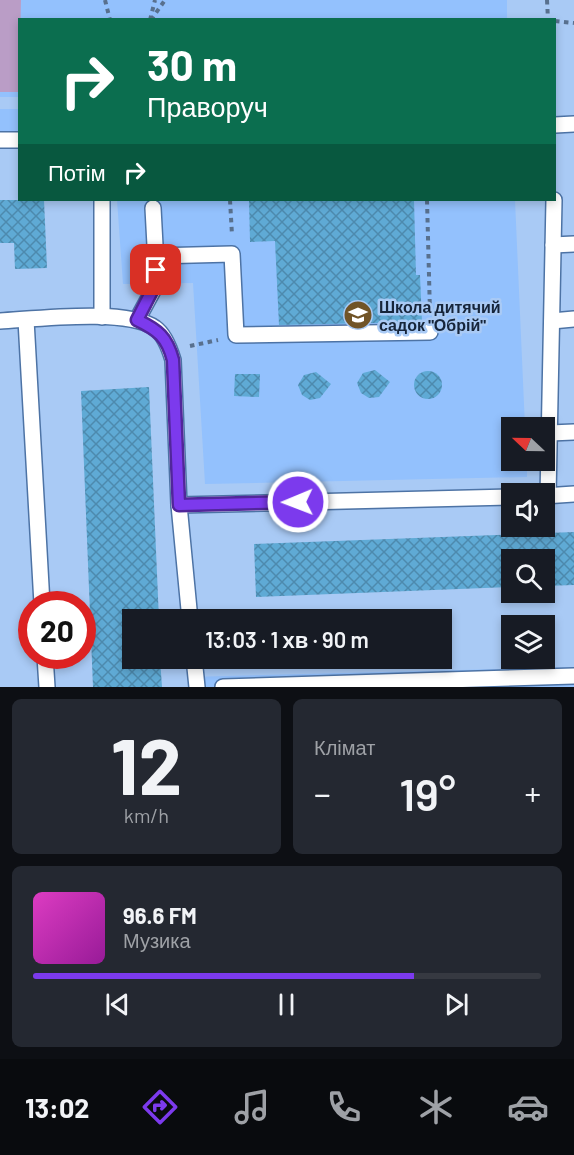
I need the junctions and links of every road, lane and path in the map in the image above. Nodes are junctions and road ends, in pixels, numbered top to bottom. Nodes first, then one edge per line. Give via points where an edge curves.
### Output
1 (105, 0) edge
2 (155, 0) edge
3 (165, 0) edge
4 (547, 0) edge
5 (110, 18) edge
6 (151, 18) edge
7 (152, 18) edge
8 (548, 18) edge
9 (556, 21) edge
10 (574, 23) edge
11 (574, 124) edge
12 (556, 125) edge
13 (0, 140) edge
14 (18, 140) edge
15 (102, 201) edge
16 (230, 201) edge
17 (427, 201) edge
18 (554, 201) edge
19 (153, 208) dead end
20 (574, 244) edge
21 (553, 245) junction
22 (232, 254) junction
23 (155, 256) junction
24 (102, 317) junction
25 (574, 319) edge
26 (26, 320) junction
27 (137, 320) junction
28 (0, 321) edge
29 (552, 321) junction
30 (430, 332) joint
31 (236, 335) junction
32 (169, 347) junction
33 (550, 417) edge
34 (574, 432) edge
35 (555, 433) edge
36 (574, 494) edge
37 (555, 495) edge
38 (501, 497) edge
39 (179, 505) junction
40 (41, 591) edge
41 (189, 609) edge
42 (46, 669) edge
43 (195, 669) edge
44 (574, 676) edge
45 (47, 687) edge
46 (197, 687) edge
47 (223, 687) edge

1 - 5 path
2 - 6 path
3 - 7 path
4 - 8 path
9 - 10 path
11 - 12 lane
13 - 14 lane
15 - 24 lane
16 - 22 path
17 - 30 path
18 - 21 lane
19 - 23 lane
20 - 21 lane
21 - 29 lane
22 - 23 lane
22 - 31 lane
23 - 27 lane via 156,283
24 - 26 lane
24 - 27 lane
25 - 29 lane
26 - 28 lane
26 - 40 lane
27 - 32 lane via 157,329
29 - 33 lane
30 - 31 lane
31 - 32 path
32 - 39 lane via 173,360
34 - 35 lane
36 - 37 lane
38 - 39 lane
39 - 41 lane
42 - 45 lane
43 - 46 lane
44 - 47 lane

